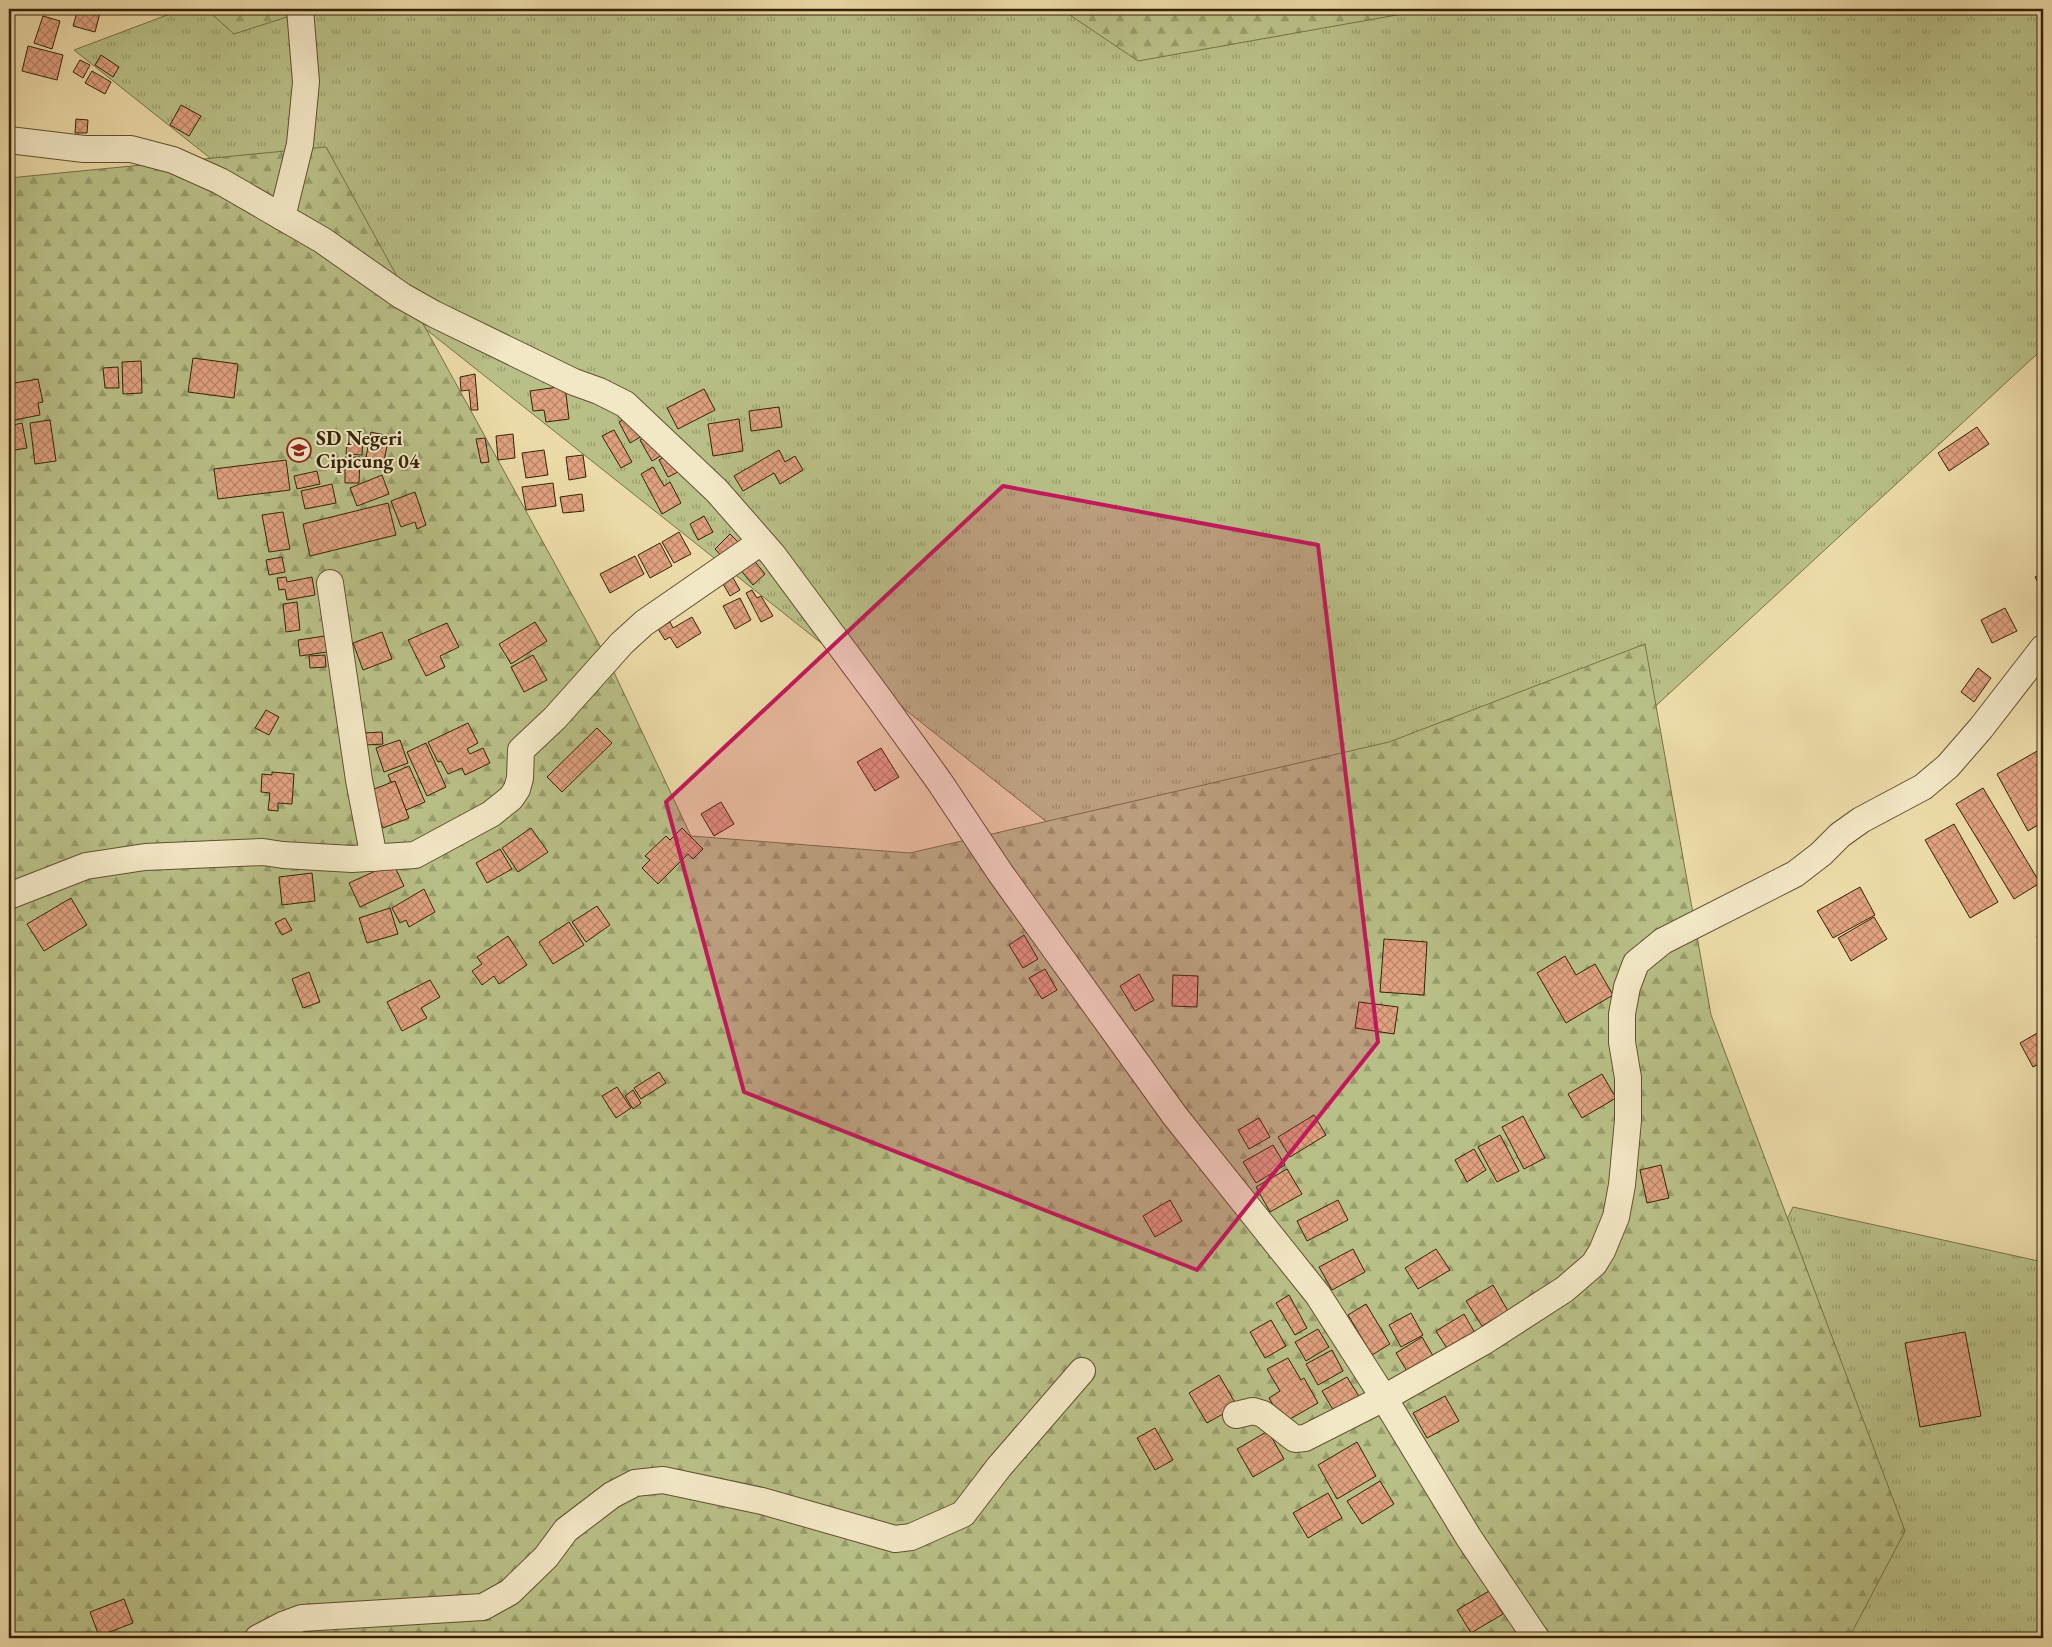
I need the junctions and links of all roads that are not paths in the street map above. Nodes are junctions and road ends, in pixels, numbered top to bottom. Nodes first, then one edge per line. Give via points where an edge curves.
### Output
1 (300, 9) edge
2 (9, 140) edge
3 (282, 217) junction
4 (761, 542) junction
5 (330, 583) dead end
6 (2043, 648) edge
7 (374, 858) junction
8 (9, 896) edge
9 (1082, 1371) dead end
10 (1384, 1398) junction
11 (1236, 1415) dead end
12 (258, 1638) edge
13 (1536, 1638) edge

1 - 3 street via 306,91 300,144
2 - 3 street via 84,149 132,149 173,160 220,181
3 - 4 street via 434,314 624,404 717,491
4 - 7 street via 644,623 622,643 521,750 520,778 511,798 491,814 415,855
4 - 10 street via 933,773 1001,874 1175,1116 1318,1295
5 - 7 street
6 - 10 street via 1981,728 1948,766 1929,782 1861,820 1795,874 1662,941 1636,963 1622,1014 1622,1042 1628,1078 1622,1185 1616,1217 1602,1251 1594,1264 1565,1289 1504,1329
7 - 8 street via 263,852 145,857 86,866
9 - 12 street via 999,1466 962,1514 911,1537 895,1539 762,1501 663,1480 635,1483 612,1495 566,1530 546,1557 510,1592 483,1607 302,1618
10 - 11 street via 1305,1438 1296,1439 1263,1414 1253,1411
10 - 13 street via 1469,1538

